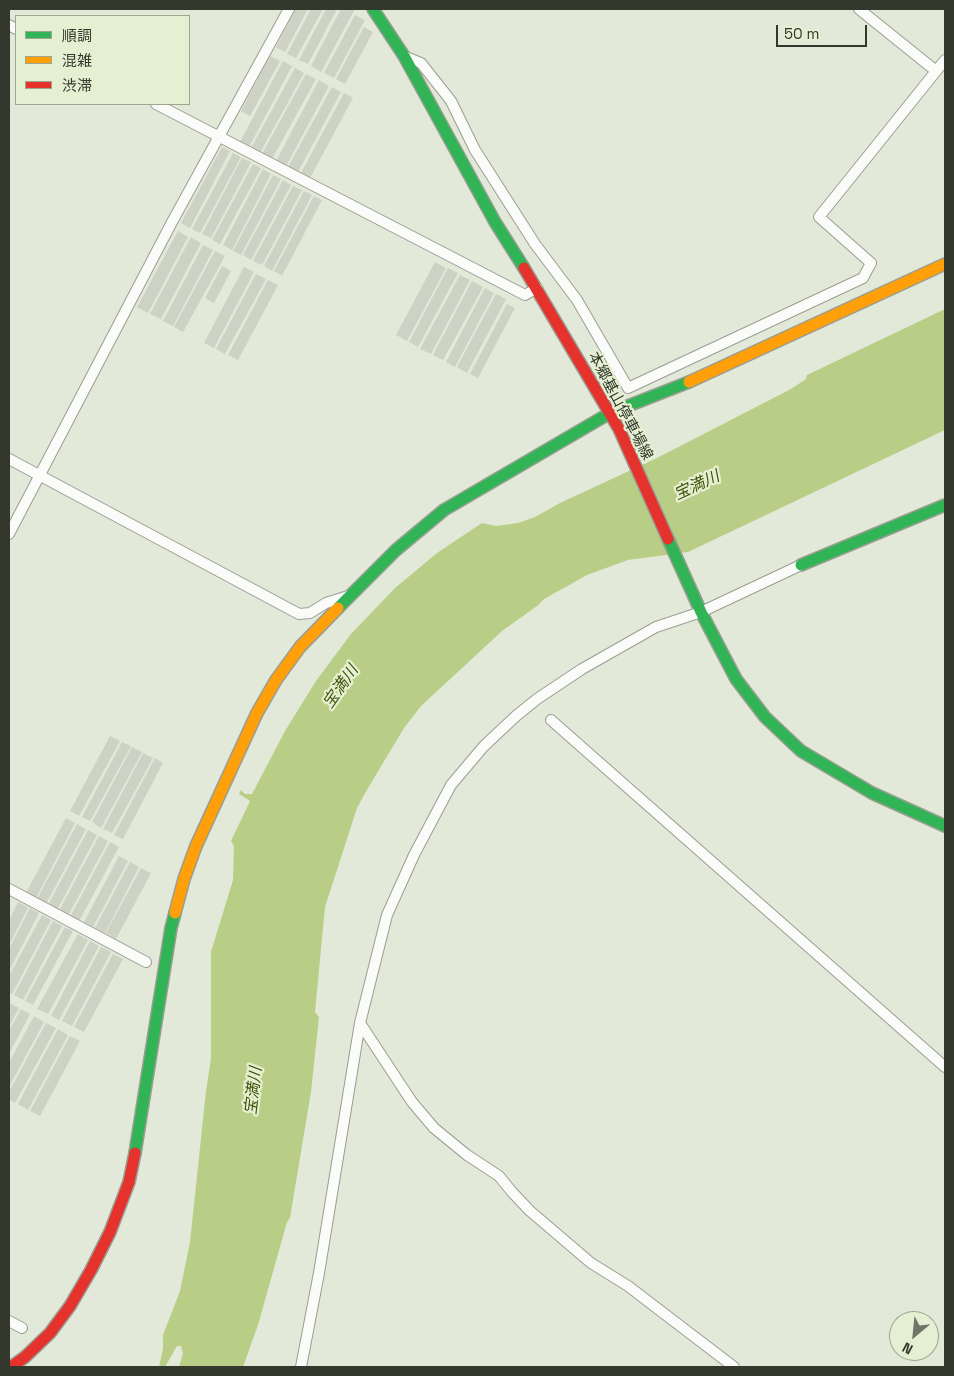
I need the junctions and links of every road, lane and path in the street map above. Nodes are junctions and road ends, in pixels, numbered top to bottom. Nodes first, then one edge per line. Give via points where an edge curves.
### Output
1 (289, 9) edge
2 (373, 9) edge
3 (859, 9) edge
4 (404, 56) junction
5 (945, 60) edge
6 (936, 71) junction
7 (158, 105) edge
8 (219, 137) junction
9 (945, 264) edge
10 (537, 288) junction
11 (610, 414) junction
12 (9, 459) edge
13 (40, 476) junction
14 (945, 505) edge
15 (9, 534) edge
16 (801, 565) joint
17 (351, 596) junction
18 (699, 609) junction
19 (551, 720) dead end
20 (945, 826) edge
21 (9, 889) edge
22 (146, 962) dead end
23 (360, 1023) junction
24 (945, 1067) edge
25 (9, 1320) edge
26 (22, 1328) dead end
27 (10, 1367) edge
28 (301, 1367) edge
29 (734, 1367) edge

1 - 8 street
2 - 4 street, 本郷基山停車場線
3 - 6 street
4 - 6 street via 421,63 451,101 475,150 535,244 577,300 628,388 863,278 871,263 819,216
4 - 10 street, 本郷基山停車場線 via 495,222
5 - 6 street
7 - 8 street
8 - 10 street via 525,294
8 - 13 street
9 - 11 street via 700,378
10 - 11 street, 本郷基山停車場線
11 - 17 street via 444,510 396,550
11 - 18 street, 本郷基山停車場線
12 - 13 street
13 - 15 street
13 - 17 street via 299,614 310,613 326,603
14 - 16 street
16 - 18 street
17 - 27 street via 300,647 276,680 257,713 196,846 171,928 129,1182 110,1232 70,1306 50,1333
18 - 20 street, 本郷基山停車場線 via 736,679 765,717 801,751 872,793
18 - 23 street via 656,627 537,699 484,746 451,785 387,915
19 - 24 street
21 - 22 street
23 - 28 street
23 - 29 street via 412,1102 434,1128 499,1176 530,1211 591,1263 628,1286
25 - 26 street

